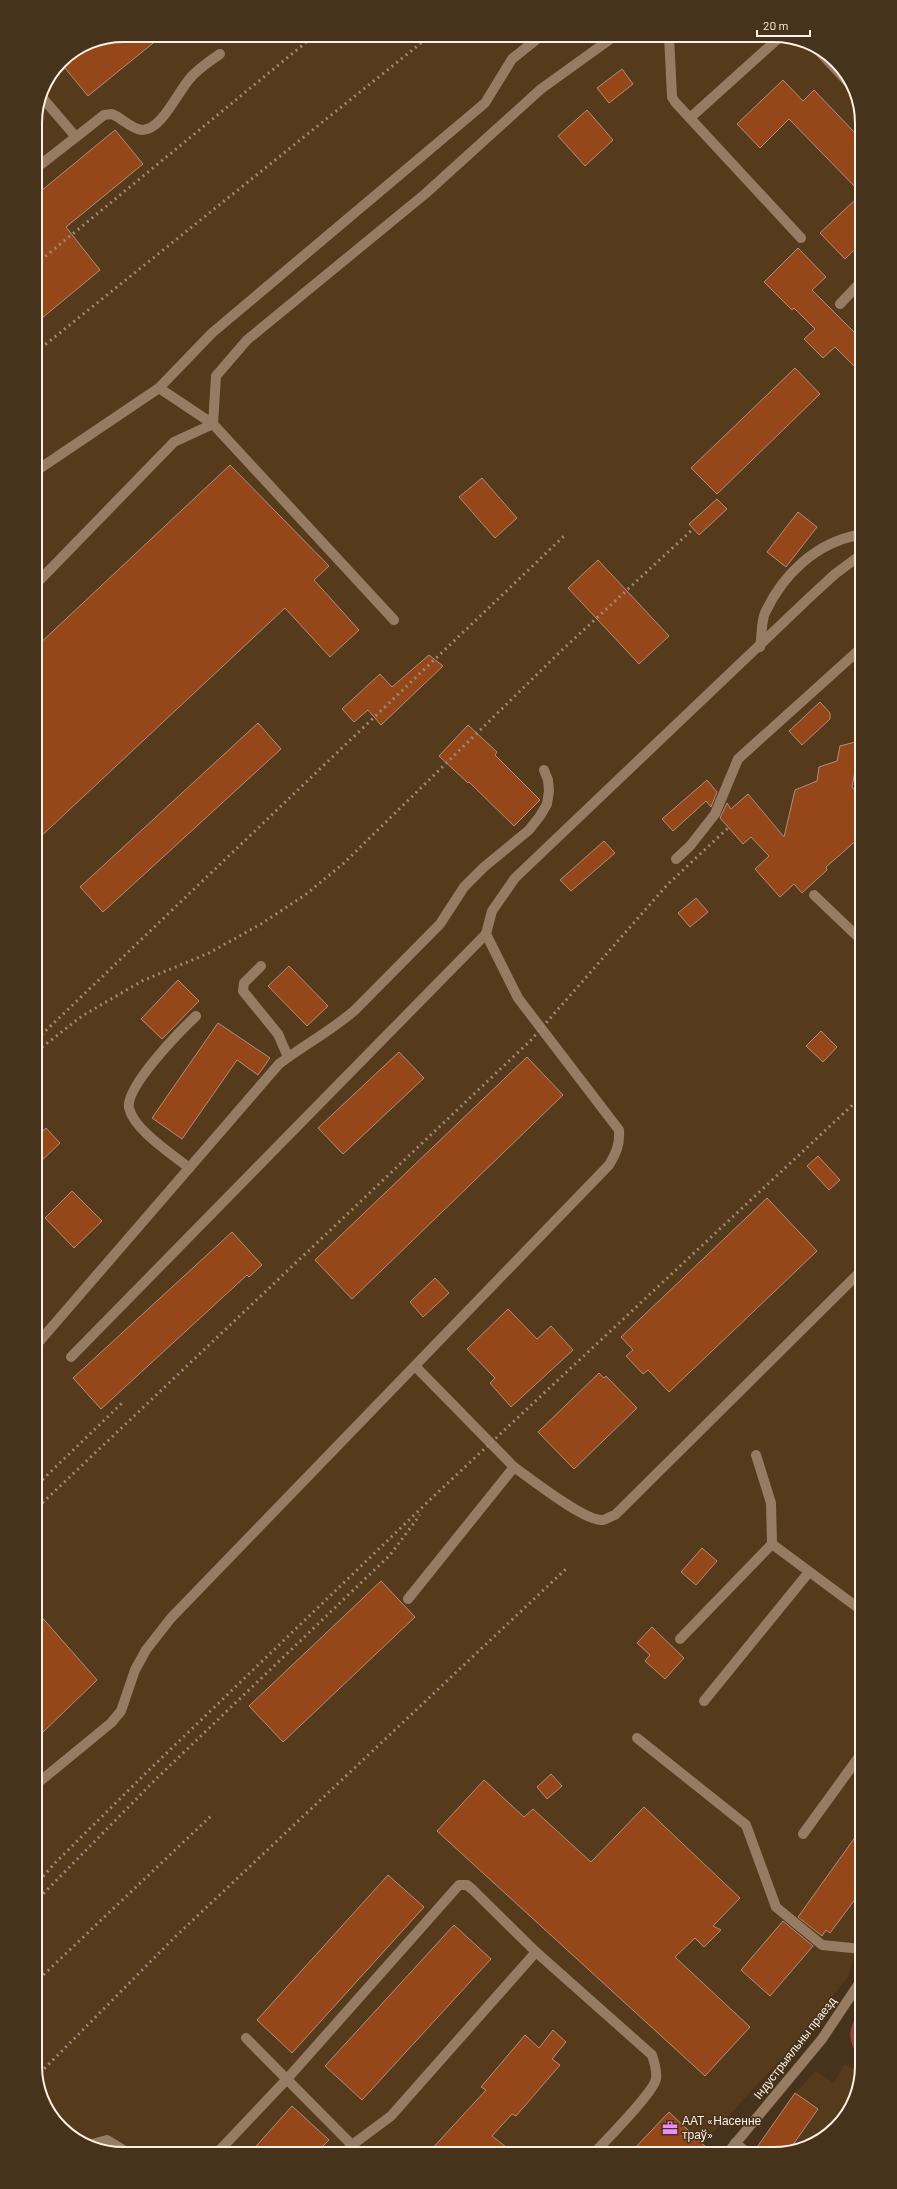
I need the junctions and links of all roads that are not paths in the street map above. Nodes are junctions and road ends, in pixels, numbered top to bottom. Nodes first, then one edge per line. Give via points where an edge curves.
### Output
1 (533, 42) edge
2 (606, 42) edge
3 (670, 42) edge
4 (774, 42) edge
5 (220, 54) dead end
6 (45, 101) edge
7 (690, 118) junction
8 (76, 137) junction
9 (42, 164) edge
10 (801, 238) dead end
11 (855, 288) edge
12 (840, 304) dead end
13 (159, 388) junction
14 (213, 424) junction
15 (42, 467) edge
16 (855, 536) edge
17 (855, 559) edge
18 (42, 578) edge
19 (394, 620) dead end
20 (760, 647) junction
21 (855, 654) edge
22 (544, 770) dead end
23 (676, 859) dead end
24 (814, 895) dead end
25 (486, 934) junction
26 (855, 934) edge
27 (261, 966) dead end
28 (196, 1016) dead end
29 (288, 1057) junction
30 (189, 1168) junction
31 (855, 1277) edge
32 (42, 1338) edge
33 (72, 1358) dead end
34 (415, 1366) junction
35 (756, 1456) dead end
36 (514, 1467) junction
37 (772, 1544) junction
38 (809, 1572) junction
39 (408, 1598) dead end
40 (855, 1606) edge
41 (680, 1639) dead end
42 (704, 1701) dead end
43 (637, 1738) dead end
44 (855, 1762) edge
45 (42, 1780) edge
46 (803, 1834) dead end
47 (855, 1948) edge
48 (536, 1952) junction
49 (855, 1990) edge
50 (246, 2038) dead end
51 (287, 2079) junction
52 (96, 2143) edge
53 (732, 2146) edge
54 (118, 2147) edge
55 (223, 2147) edge
56 (347, 2147) edge
57 (352, 2147) edge
58 (600, 2147) edge

1 - 13 street via 512,59 485,103 212,333
2 - 14 street via 541,89 425,194 246,340 216,376
3 - 7 street via 672,97
4 - 7 street
5 - 8 street via 193,75 171,106 151,127 143,130 134,128 112,114 104,115
6 - 8 street
7 - 10 street
8 - 9 street
11 - 12 street
13 - 14 street
13 - 15 street
14 - 18 street via 174,442
14 - 19 street
16 - 20 street via 821,547 804,560 790,576 765,614
17 - 20 street via 835,574
20 - 25 street via 515,878 492,911
21 - 23 street via 738,759 714,814 690,846
22 - 29 street via 549,791 546,804 529,830 469,882 440,924 355,1010 340,1023
24 - 26 street
25 - 33 street
25 - 34 street via 518,998 619,1130 620,1141 609,1165
27 - 29 street via 244,982 243,991 278,1034
28 - 30 street via 168,1042 131,1095 129,1107 135,1120 149,1135
29 - 30 street via 278,1064
30 - 32 street
31 - 36 street via 615,1515 603,1520 589,1517
34 - 36 street
34 - 45 street via 171,1618 135,1670 121,1711 111,1723
35 - 37 street via 771,1503
36 - 39 street
37 - 38 street
37 - 41 street
38 - 40 street
38 - 42 street
43 - 47 street via 746,1825 776,1907 822,1945
44 - 46 street
48 - 51 street via 472,1889 467,1885 459,1885
48 - 57 street via 391,2116
48 - 58 street via 652,2055 656,2081
49 - 53 street, Індустрыяльны праезд via 822,2039
50 - 51 street
51 - 55 street
51 - 56 street
52 - 54 street via 107,2140

